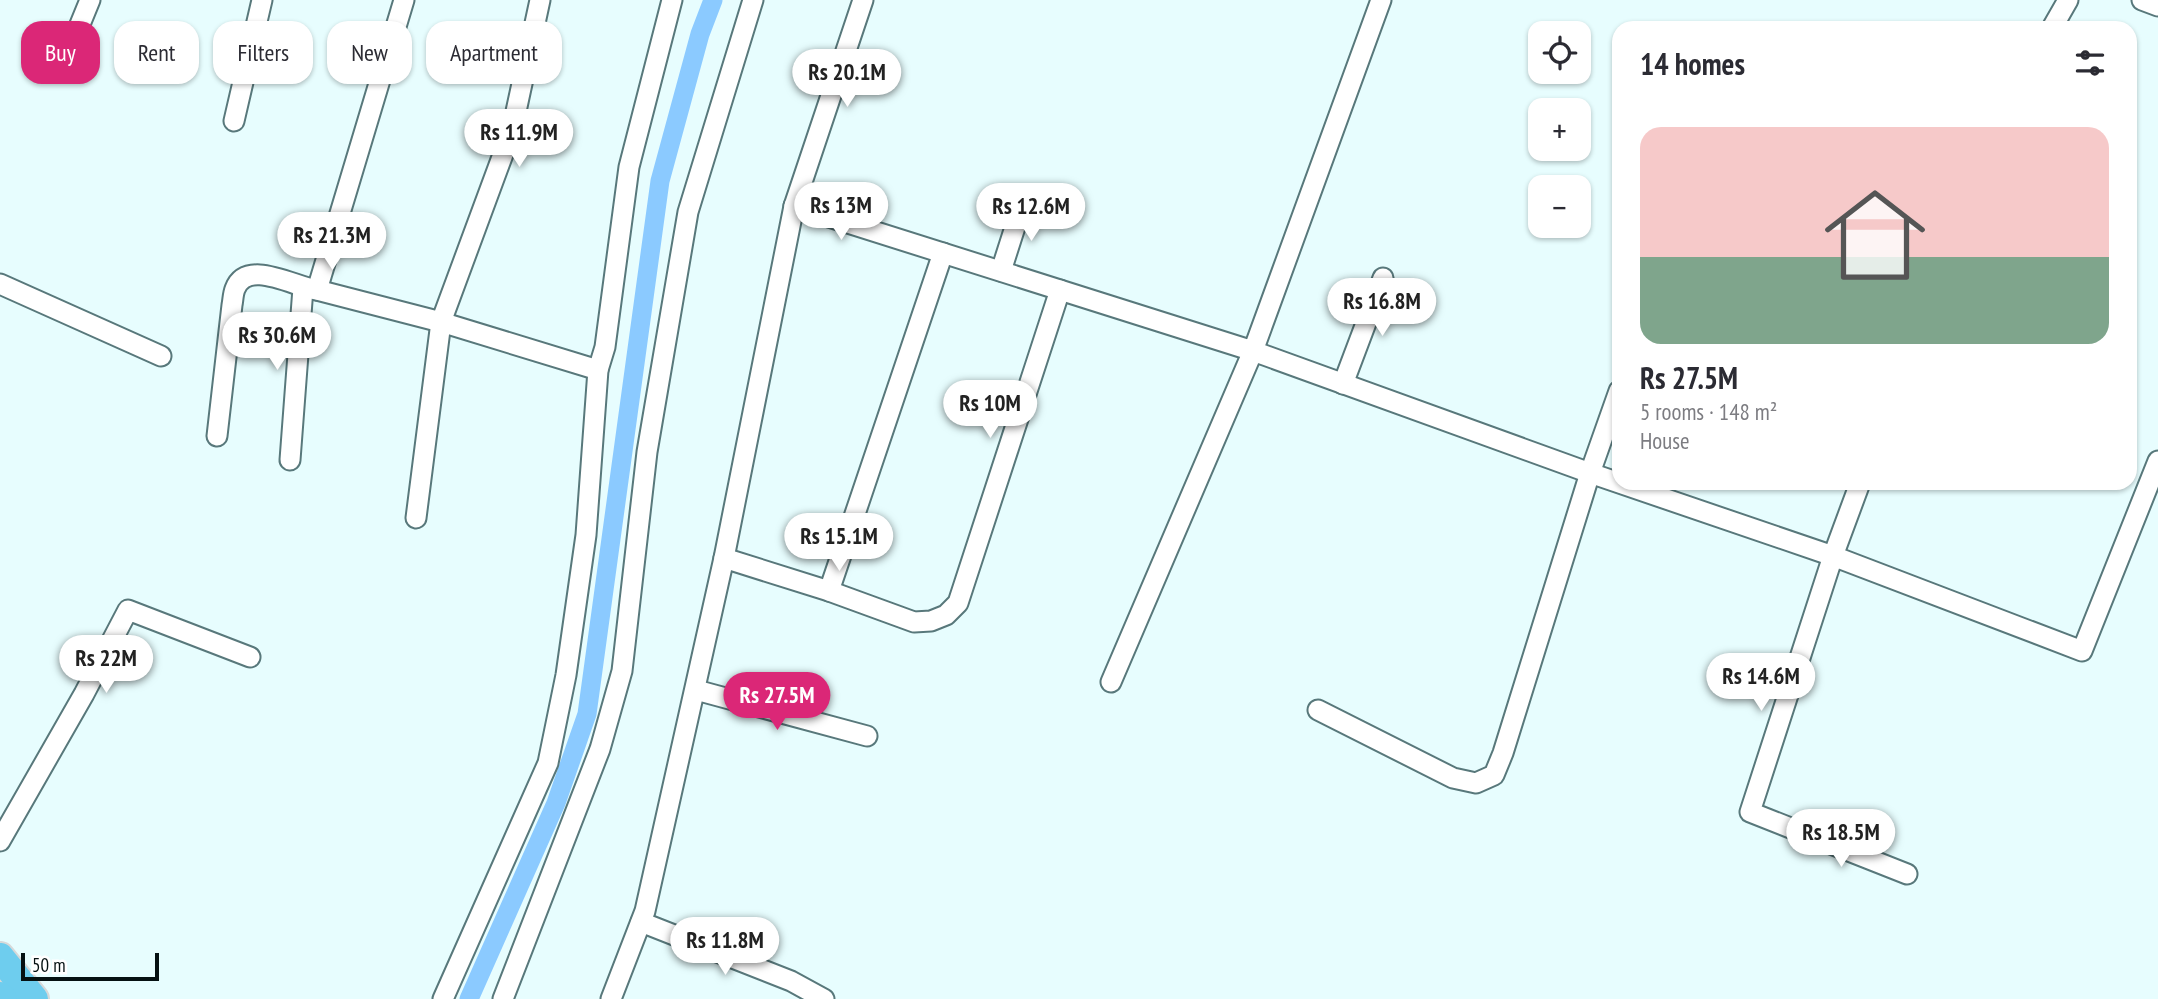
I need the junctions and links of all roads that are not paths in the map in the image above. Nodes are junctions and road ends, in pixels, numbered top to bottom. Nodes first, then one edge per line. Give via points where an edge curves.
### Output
1 (89, 0) edge
2 (262, 0) edge
3 (404, 0) edge
4 (540, 0) edge
5 (672, 0) edge
6 (753, 0) edge
7 (863, 0) edge
8 (1381, 0) edge
9 (2068, 0) edge
10 (2142, 0) edge
11 (2158, 6) edge
12 (81, 21) edge
13 (2056, 21) edge
14 (234, 121) dead end
15 (1023, 202) dead end
16 (794, 206) junction
17 (943, 253) junction
18 (1001, 271) junction
19 (1382, 278) dead end
20 (0, 284) edge
21 (310, 289) junction
22 (1060, 290) junction
23 (441, 322) junction
24 (1253, 351) junction
25 (161, 356) dead end
26 (598, 370) junction
27 (1343, 384) junction
28 (1612, 411) edge
29 (217, 436) dead end
30 (290, 460) dead end
31 (2158, 461) edge
32 (1590, 474) junction
33 (1612, 481) edge
34 (1637, 490) edge
35 (1857, 490) edge
36 (416, 518) dead end
37 (1833, 556) junction
38 (724, 558) junction
39 (829, 591) junction
40 (250, 657) dead end
41 (1111, 682) dead end
42 (696, 690) junction
43 (1318, 710) dead end
44 (867, 736) dead end
45 (0, 841) edge
46 (1908, 874) dead end
47 (641, 922) junction
48 (0, 957) edge
49 (34, 999) edge
50 (443, 999) edge
51 (503, 999) edge
52 (611, 999) edge
53 (824, 999) edge

1 - 12 street
2 - 14 street
3 - 21 street
4 - 23 street via 512,130
5 - 26 street via 629,167
6 - 51 street via 688,212 647,452 622,671 600,749
7 - 16 street
8 - 24 street
9 - 13 street
10 - 11 street
15 - 18 street
16 - 17 street
16 - 38 street
17 - 18 street
17 - 39 street
18 - 22 street
19 - 27 street
20 - 25 street
21 - 23 street
21 - 29 street via 259,274 245,276 236,286
21 - 30 street
22 - 24 street
22 - 39 street via 958,603 946,615 914,622
23 - 26 street
23 - 36 street
24 - 27 street
24 - 41 street
26 - 50 street via 586,535 548,764
27 - 32 street
28 - 32 street
31 - 37 street via 2082,651
32 - 33 street
32 - 43 street via 1494,775 1476,783 1453,778
34 - 37 street
35 - 37 street
37 - 46 street via 1750,812
38 - 39 street
38 - 42 street
40 - 45 street via 128,610
42 - 44 street
42 - 47 street
47 - 52 street
47 - 53 street via 791,981
48 - 49 highway

